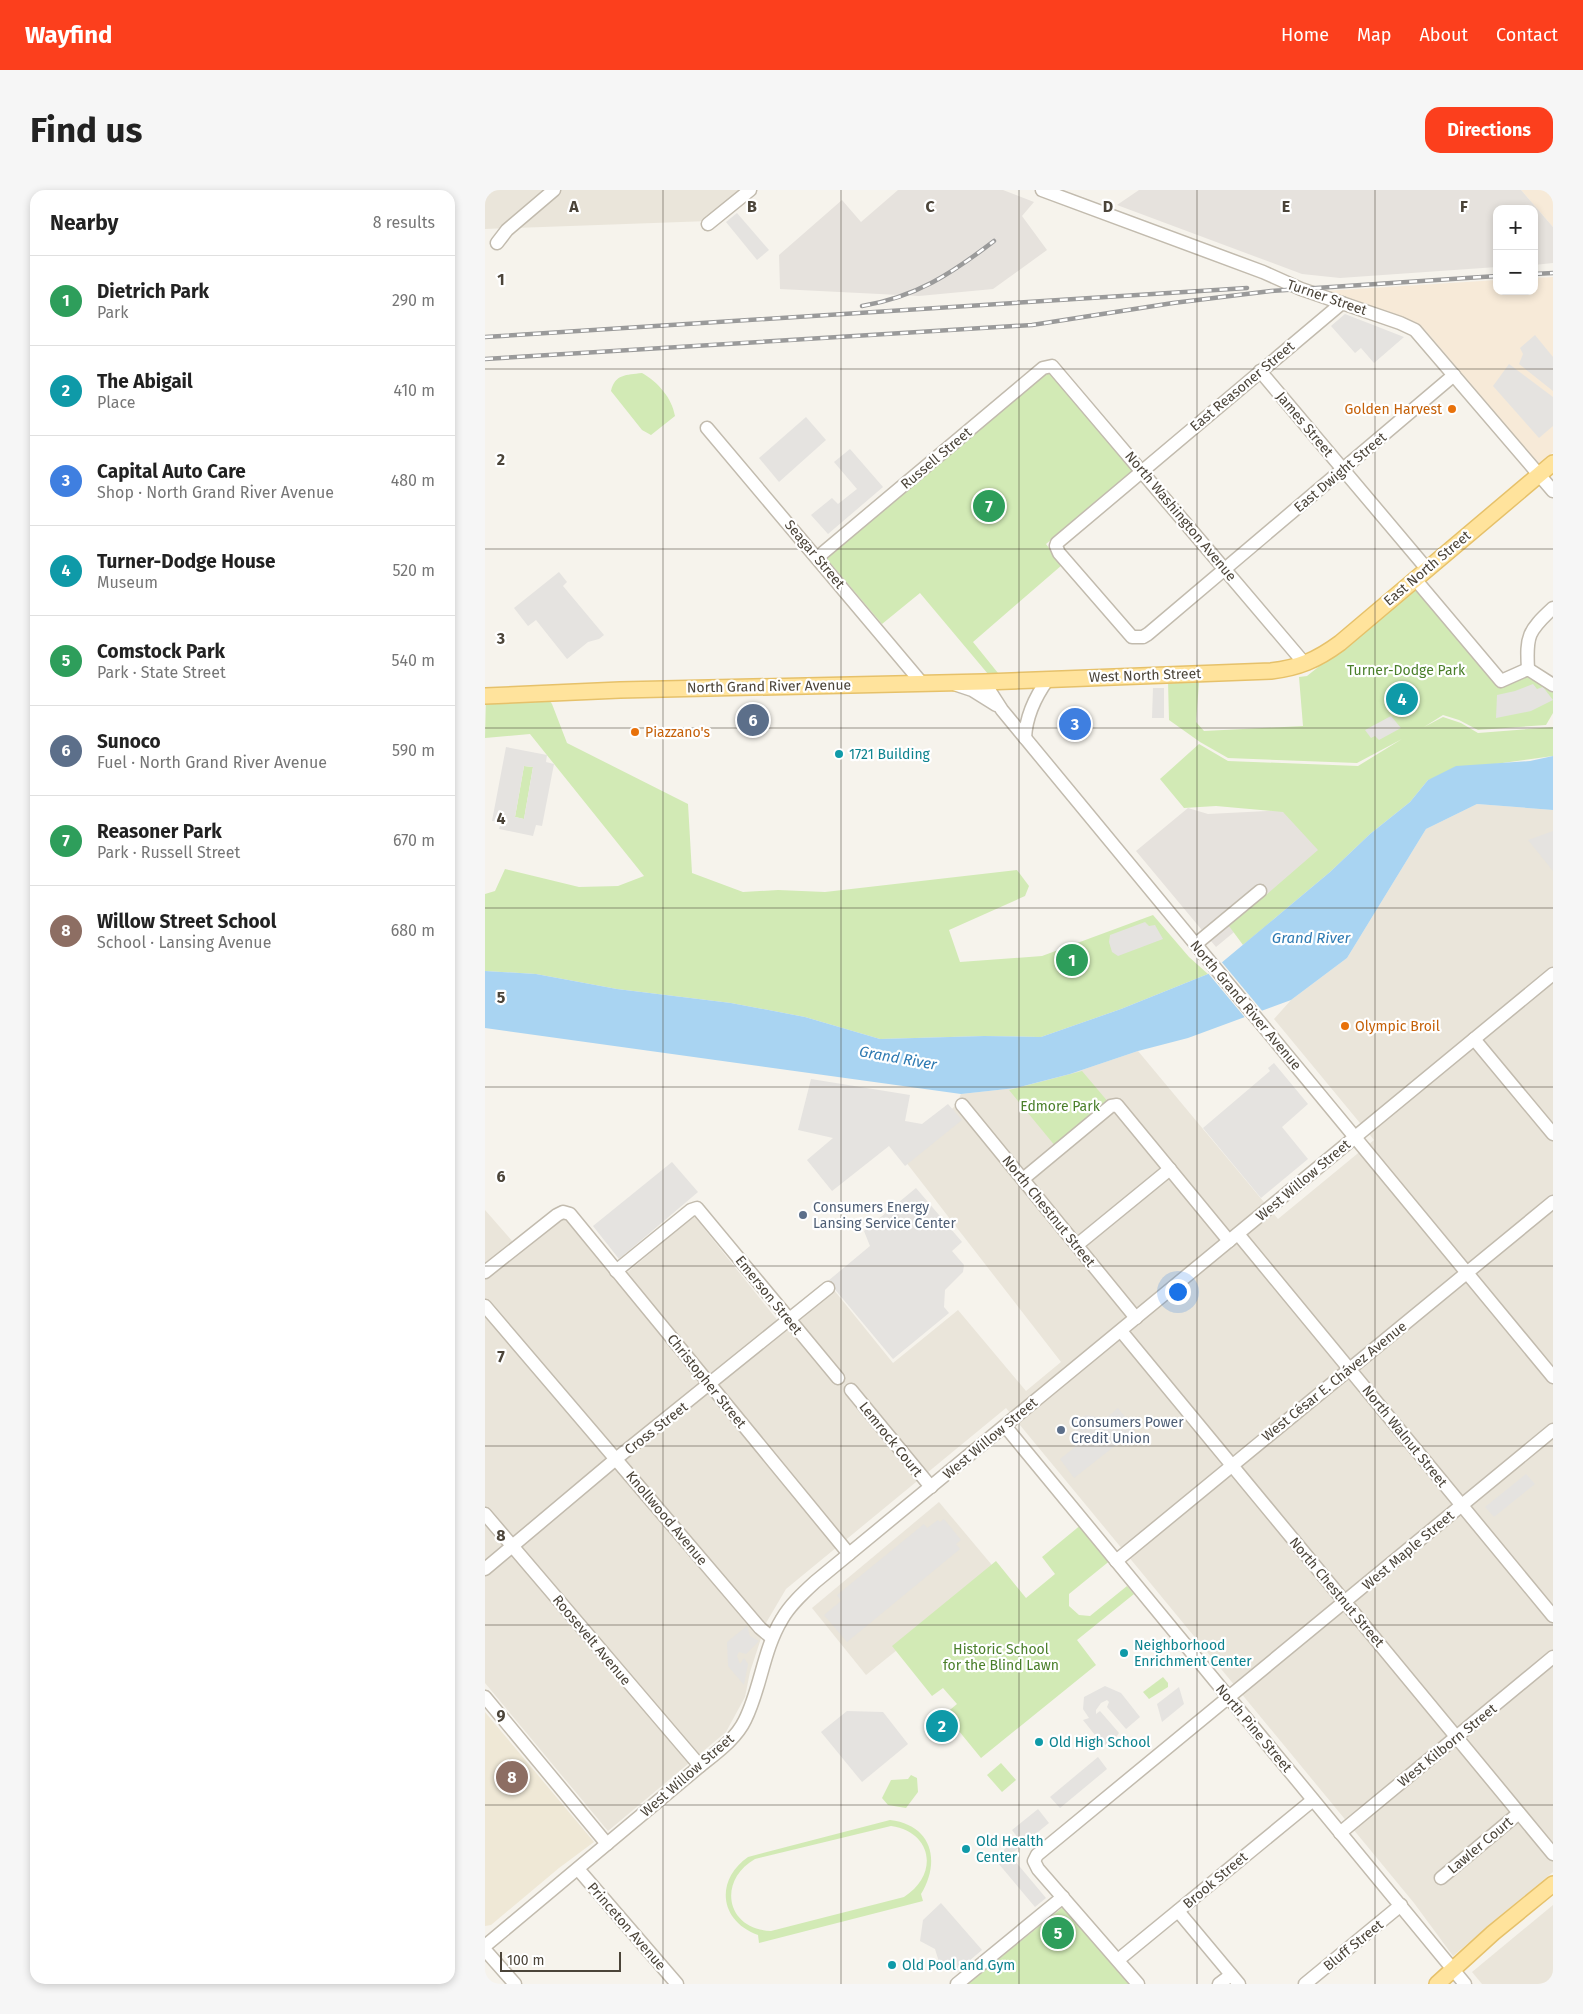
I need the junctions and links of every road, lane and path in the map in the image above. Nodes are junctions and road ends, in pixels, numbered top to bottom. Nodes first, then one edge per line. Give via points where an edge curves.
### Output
1 (750, 190) edge
2 (1042, 190) edge
3 (552, 191) edge
4 (708, 224) dead end
5 (497, 243) dead end
6 (1342, 303) junction
7 (1056, 368) joint
8 (1260, 371) junction
9 (1454, 375) junction
10 (707, 428) dead end
11 (1548, 468) edge
12 (1343, 469) junction
13 (1143, 470) junction
14 (1553, 491) edge
15 (818, 557) junction
16 (1225, 568) junction
17 (1421, 574) junction
18 (1553, 608) edge
19 (1137, 638) joint
20 (1305, 664) junction
21 (1528, 669) junction
22 (1048, 679) junction
23 (921, 682) junction
24 (946, 682) junction
25 (984, 682) junction
26 (1553, 685) edge
27 (485, 696) edge
28 (1002, 710) junction
29 (1025, 738) junction
30 (1260, 891) dead end
31 (1199, 948) junction
32 (1553, 974) edge
33 (1474, 1039) junction
34 (962, 1105) dead end
35 (1553, 1134) edge
36 (1355, 1137) junction
37 (1170, 1169) junction
38 (1023, 1179) junction
39 (1553, 1202) edge
40 (1233, 1237) junction
41 (1077, 1245) junction
42 (617, 1271) junction
43 (485, 1272) edge
44 (1467, 1273) junction
45 (828, 1288) dead end
46 (485, 1306) edge
47 (1137, 1318) junction
48 (790, 1319) junction
49 (1121, 1331) junction
50 (1349, 1368) junction
51 (1553, 1377) edge
52 (838, 1378) dead end
53 (710, 1385) junction
54 (851, 1390) dead end
55 (1005, 1426) junction
56 (1553, 1430) edge
57 (617, 1458) junction
58 (1232, 1465) junction
59 (931, 1487) junction
60 (1462, 1506) junction
61 (485, 1514) edge
62 (513, 1546) junction
63 (849, 1554) junction
64 (1116, 1561) junction
65 (485, 1569) edge
66 (1345, 1602) junction
67 (1553, 1616) edge
68 (773, 1638) junction
69 (1553, 1657) edge
70 (485, 1697) edge
71 (1229, 1698) junction
72 (1457, 1737) junction
73 (700, 1766) junction
74 (1313, 1800) junction
75 (1519, 1812) junction
76 (1340, 1833) junction
77 (607, 1844) junction
78 (1553, 1854) edge
79 (578, 1869) junction
80 (1441, 1878) dead end
81 (1553, 1884) edge
82 (1063, 1897) junction
83 (1401, 1905) junction
84 (1178, 1911) junction
85 (485, 1948) edge
86 (1117, 1960) junction
87 (1453, 1969) junction
88 (1235, 1979) edge
89 (515, 1984) edge
90 (677, 1984) edge
91 (957, 1984) edge
92 (1138, 1984) edge
93 (1219, 1984) edge
94 (1305, 1984) edge
95 (1437, 1984) edge
96 (1465, 1984) edge

1 - 4 street
2 - 6 street, Turner Street
3 - 5 street via 507,230
6 - 8 street, East Reasoner Street
6 - 9 street, Turner Street via 1415,330
7 - 13 street, North Washington Avenue
7 - 15 street, Russell Street via 1043,368
8 - 12 street, James Street
8 - 13 street, East Reasoner Street
9 - 11 street, Turner Street
9 - 12 street, East Dwight Street
10 - 15 street, Seagar Street
11 - 14 street, Turner Street
11 - 17 main road, East North Street
12 - 16 street, East Dwight Street
12 - 17 street, James Street
13 - 16 street, North Washington Avenue
13 - 19 street, East Reasoner Street via 1056,546 1128,634
15 - 23 street, Seagar Street
16 - 19 street, East Dwight Street via 1148,634
16 - 20 street, North Washington Avenue
17 - 20 main road, East North Street via 1340,643
17 - 21 street, James Street via 1501,681
18 - 21 street via 1529,635
20 - 22 main road, West North Street via 1271,671
21 - 26 street
22 - 25 main road, West North Street
22 - 29 street via 1026,721
23 - 24 main road, North Grand River Avenue
23 - 27 main road, North Grand River Avenue
24 - 25 main road, North Grand River Avenue
24 - 28 street via 972,690
25 - 28 street, North Grand River Avenue
28 - 29 street, North Grand River Avenue
29 - 31 street, North Grand River Avenue
30 - 31 street
31 - 36 street, North Grand River Avenue
32 - 33 street, West Willow Street
33 - 35 street
33 - 36 street, West Willow Street
34 - 38 street, North Chestnut Street
36 - 40 street, West Willow Street
36 - 44 street, North Grand River Avenue
37 - 38 street, North Walnut Street via 1117,1105 1111,1106
37 - 40 street, North Walnut Street
37 - 41 street
38 - 41 street, North Chestnut Street
39 - 44 street, West César E. Chávez Avenue
40 - 47 street, West Willow Street
40 - 50 street, North Walnut Street
41 - 47 street, North Chestnut Street
42 - 43 street, Christopher Street via 569,1214 563,1212
42 - 48 street, Emerson Street via 697,1208
42 - 53 street, Christopher Street
44 - 50 street, West César E. Chávez Avenue
44 - 51 street, North Grand River Avenue
45 - 48 street, Cross Street
46 - 57 street, Knollwood Avenue
47 - 49 street, West Willow Street
48 - 52 street, Emerson Street
48 - 53 street, Cross Street
49 - 55 street, West Willow Street
49 - 58 street, North Chestnut Street
50 - 58 street, West César E. Chávez Avenue
50 - 60 street, North Walnut Street
53 - 57 street, Cross Street
53 - 63 street, Christopher Street
54 - 59 street, Lemrock Court
55 - 59 street, West Willow Street
55 - 64 street, North Pine Street
56 - 60 street, West Maple Street
57 - 62 street, Cross Street
57 - 68 street, Knollwood Avenue via 760,1628
58 - 64 street, West César E. Chávez Avenue
58 - 66 street, North Chestnut Street
59 - 63 street, West Willow Street
60 - 66 street, West Maple Street
60 - 67 street, North Walnut Street
61 - 62 street, Roosevelt Avenue
62 - 65 street, Cross Street
62 - 73 street, Roosevelt Avenue
63 - 68 street, West Willow Street via 790,1606
64 - 71 street, North Pine Street
66 - 71 street, West Maple Street
66 - 72 street, North Chestnut Street
68 - 73 street, West Willow Street via 745,1720 734,1735
69 - 72 street, West Kilborn Street
70 - 77 street
71 - 74 street, North Pine Street
71 - 82 street, West Maple Street via 1037,1855 1034,1861
72 - 75 street, North Chestnut Street
72 - 76 street, West Kilborn Street
73 - 77 street, West Willow Street
74 - 76 street, North Pine Street
74 - 84 street, Brook Street
75 - 78 street, North Chestnut Street
75 - 80 street, Lawler Court
76 - 83 street, North Pine Street
77 - 79 street, West Willow Street
79 - 85 street, West Willow Street
79 - 90 street, Princeton Avenue
81 - 87 main road
82 - 86 street
82 - 91 street
83 - 87 street, North Pine Street
83 - 94 street, Bluff Street
84 - 86 street, Brook Street
84 - 88 street
85 - 89 street
86 - 92 street
87 - 95 main road
87 - 96 street, North Pine Street
88 - 93 street

